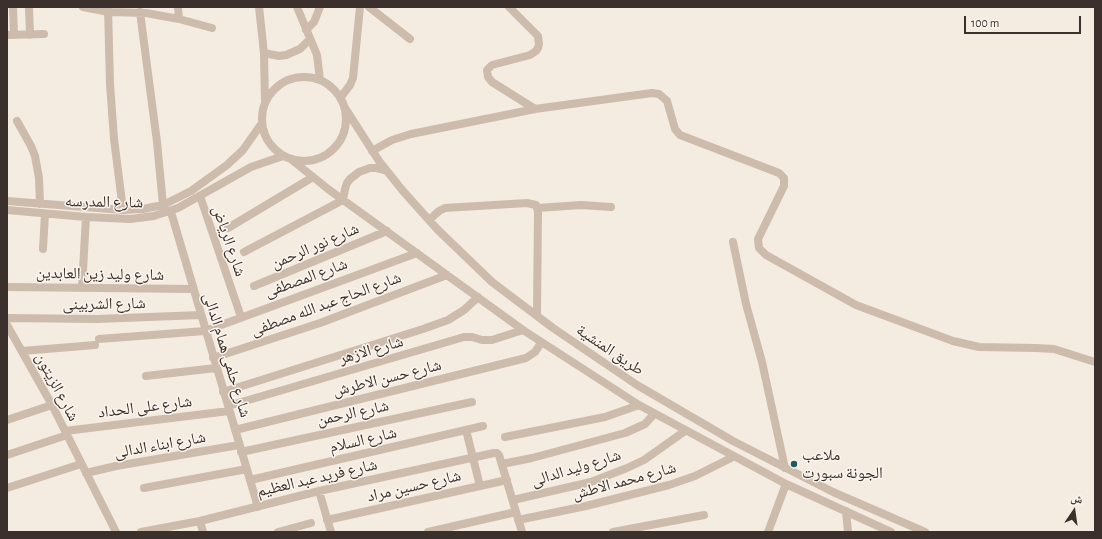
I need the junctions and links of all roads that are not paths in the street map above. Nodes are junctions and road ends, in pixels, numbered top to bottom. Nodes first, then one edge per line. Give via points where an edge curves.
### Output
1 (13, 7) edge
2 (29, 7) edge
3 (83, 7) edge
4 (178, 7) edge
5 (259, 7) edge
6 (297, 7) edge
7 (320, 7) edge
8 (360, 7) edge
9 (369, 7) edge
10 (509, 7) edge
11 (108, 10) edge
12 (144, 11) edge
13 (179, 19) junction
14 (212, 28) dead end
15 (306, 30) junction
16 (30, 34) junction
17 (44, 34) dead end
18 (11, 35) edge
19 (310, 39) junction
20 (410, 39) dead end
21 (264, 53) junction
22 (320, 80) junction
23 (341, 97) junction
24 (265, 104) junction
25 (345, 108) junction
26 (535, 109) junction
27 (17, 121) dead end
28 (262, 123) junction
29 (372, 151) junction
30 (283, 156) junction
31 (292, 160) junction
32 (387, 171) junction
33 (313, 177) junction
34 (200, 196) junction
35 (343, 200) junction
36 (7, 201) edge
37 (40, 204) junction
38 (163, 204) junction
39 (611, 207) dead end
40 (537, 208) junction
41 (7, 210) edge
42 (123, 210) junction
43 (170, 212) junction
44 (45, 214) junction
45 (86, 217) junction
46 (428, 220) junction
47 (228, 228) dead end
48 (387, 231) junction
49 (733, 242) dead end
50 (43, 249) dead end
51 (244, 252) dead end
52 (417, 253) junction
53 (448, 275) junction
54 (254, 286) dead end
55 (7, 287) edge
56 (82, 288) junction
57 (192, 289) junction
58 (478, 297) junction
59 (200, 315) junction
60 (537, 315) junction
61 (241, 317) junction
62 (7, 318) edge
63 (8, 327) edge
64 (522, 330) junction
65 (205, 331) junction
66 (541, 343) junction
67 (22, 351) junction
68 (213, 358) junction
69 (1095, 362) edge
70 (216, 368) junction
71 (146, 376) dead end
72 (223, 392) junction
73 (472, 402) dead end
74 (639, 405) junction
75 (52, 406) junction
76 (228, 409) junction
77 (654, 414) junction
78 (7, 420) edge
79 (483, 426) dead end
80 (235, 430) junction
81 (466, 430) junction
82 (685, 431) junction
83 (66, 433) junction
84 (505, 437) dead end
85 (240, 448) junction
86 (7, 455) edge
87 (472, 457) junction
88 (733, 457) junction
89 (81, 464) junction
90 (502, 464) junction
91 (785, 468) junction
92 (246, 470) junction
93 (86, 473) junction
94 (250, 480) junction
95 (507, 480) junction
96 (786, 484) junction
97 (480, 486) junction
98 (7, 488) edge
99 (144, 488) dead end
100 (319, 491) junction
101 (513, 500) junction
102 (258, 507) junction
103 (846, 511) junction
104 (704, 515) dead end
105 (517, 516) junction
106 (327, 520) junction
107 (200, 521) junction
108 (311, 523) dead end
109 (113, 531) edge
110 (141, 532) edge
111 (203, 532) edge
112 (278, 532) edge
113 (331, 532) edge
114 (428, 532) edge
115 (522, 532) edge
116 (613, 532) edge
117 (768, 532) edge
118 (848, 532) edge
119 (891, 532) edge
120 (925, 532) edge

1 - 18 street
2 - 16 street
3 - 11 street
4 - 13 street
5 - 21 street
6 - 15 street
7 - 15 street via 314,22
8 - 23 street via 354,70 350,85
9 - 20 street
10 - 26 street via 538,36 538,48 530,55 492,65 487,70 488,77
11 - 12 street
11 - 42 street via 114,139
12 - 13 street
12 - 38 street
13 - 14 street
15 - 19 street
16 - 17 street
16 - 18 street
19 - 21 street via 300,49 286,55
19 - 22 street via 317,55
21 - 24 street
22 - 23 street
22 - 24 street via 301,77 292,79 276,88
23 - 25 street
24 - 28 street
25 - 29 street, طريق المنشية
25 - 31 street via 347,116 344,134 334,150 310,161
26 - 29 street via 411,134 392,140
26 - 69 street via 659,94 665,98 675,129 680,135 779,173 784,178 784,186 758,239 759,248 766,254 856,305 953,341 978,347 1054,349
27 - 37 street via 35,156
28 - 30 street via 268,142
28 - 38 street, شارع المدرسه via 243,150 226,165 191,191
29 - 32 street, طريق المنشية
30 - 31 street
30 - 34 street, شارع المدرسه via 241,172
31 - 33 street, طريق المنشية
32 - 35 street via 370,168 359,172 347,184
32 - 46 street, طريق المنشية
33 - 35 street, طريق المنشية
33 - 47 street
34 - 43 street, شارع المدرسه
34 - 61 street, شارع الرياض
35 - 48 street, طريق المنشية
35 - 51 street
36 - 37 street, شارع المدرسه
37 - 42 street, شارع المدرسه
38 - 42 street, شارع المدرسه
39 - 40 street via 581,205
40 - 46 street via 528,202 445,208
40 - 60 street
41 - 44 street, شارع المدرسه
43 - 45 street, شارع المدرسه via 138,219
43 - 57 street, شارع حلمى همام الدالى
44 - 45 street, شارع المدرسه
44 - 50 street
45 - 56 street
46 - 60 street, طريق المنشية via 482,273
48 - 52 street, طريق المنشية
48 - 54 street, شارع نور الرحمن
49 - 91 street
52 - 53 street, طريق المنشية
52 - 61 street, شارع المصطفى
53 - 58 street, طريق المنشية
53 - 68 street, شارع الحاج عبد الله مصطفى via 320,323
55 - 56 street, شارع وليد زين العابدين
56 - 57 street, شارع وليد زين العابدين
57 - 59 street, شارع حلمى همام الدالى
58 - 64 street, طريق المنشية
58 - 72 street via 448,320
59 - 62 street, شارع الشربينى via 97,319
59 - 65 street, شارع حلمى همام الدالى
60 - 91 street, طريق المنشية via 662,401
61 - 65 street, شارع المصطفى
63 - 67 street, شارع الزيتون
64 - 66 street, طريق المنشية
64 - 76 street, شارع الازهر via 492,340 464,337
65 - 67 street, شارع المصطفى
65 - 68 street, شارع حلمى همام الدالى
66 - 74 street, طريق المنشية
66 - 80 street, شارع حسن الاطرش via 535,352 526,358
67 - 75 street, شارع الزيتون
68 - 70 street, شارع حلمى همام الدالى
70 - 71 street
70 - 72 street, شارع حلمى همام الدالى
72 - 76 street, شارع حلمى همام الدالى
73 - 85 street, شارع الرحمن
74 - 77 street, طريق المنشية
74 - 84 street via 605,417
75 - 78 street
75 - 83 street, شارع الزيتون
76 - 80 street, شارع حلمى همام الدالى
76 - 83 street, شارع على الحداد
77 - 82 street, طريق المنشية
77 - 90 street via 645,424 625,433 546,455
79 - 81 street, شارع السلام
80 - 85 street, شارع حلمى همام الدالى
81 - 87 street
81 - 94 street, شارع السلام
82 - 88 street, طريق المنشية
82 - 101 street, شارع وليد الدالى via 644,460 615,473 572,487
83 - 86 street, شارع على الحداد
83 - 89 street, شارع الزيتون
85 - 92 street, شارع حلمى همام الدالى
85 - 93 street, شارع ابناء الدالى via 116,466
87 - 90 street, شارع فريد عبد العظيم via 497,453
87 - 97 street
87 - 100 street, شارع فريد عبد العظيم
88 - 96 street, طريق المنشية
88 - 105 street, شارع محمد الاطش via 695,476 668,485 586,506
89 - 93 street, شارع الزيتون
89 - 98 street
90 - 95 street
91 - 120 street, طريق المنشية via 832,492
92 - 94 street, شارع حلمى همام الدالى
92 - 99 street
93 - 109 street, شارع الزيتون
94 - 102 street, شارع حلمى همام الدالى
95 - 97 street, شارع حسين مراد
95 - 101 street
96 - 103 street, طريق المنشية
96 - 117 street
97 - 106 street, شارع حسين مراد
100 - 102 street, شارع فريد عبد العظيم
100 - 106 street
101 - 105 street
102 - 107 street, شارع فريد عبد العظيم
103 - 118 street
103 - 119 street, طريق المنشية
104 - 116 street
105 - 114 street, شارع محمد الاطش
105 - 115 street
106 - 113 street
107 - 110 street, شارع فريد عبد العظيم
107 - 111 street
108 - 112 street

